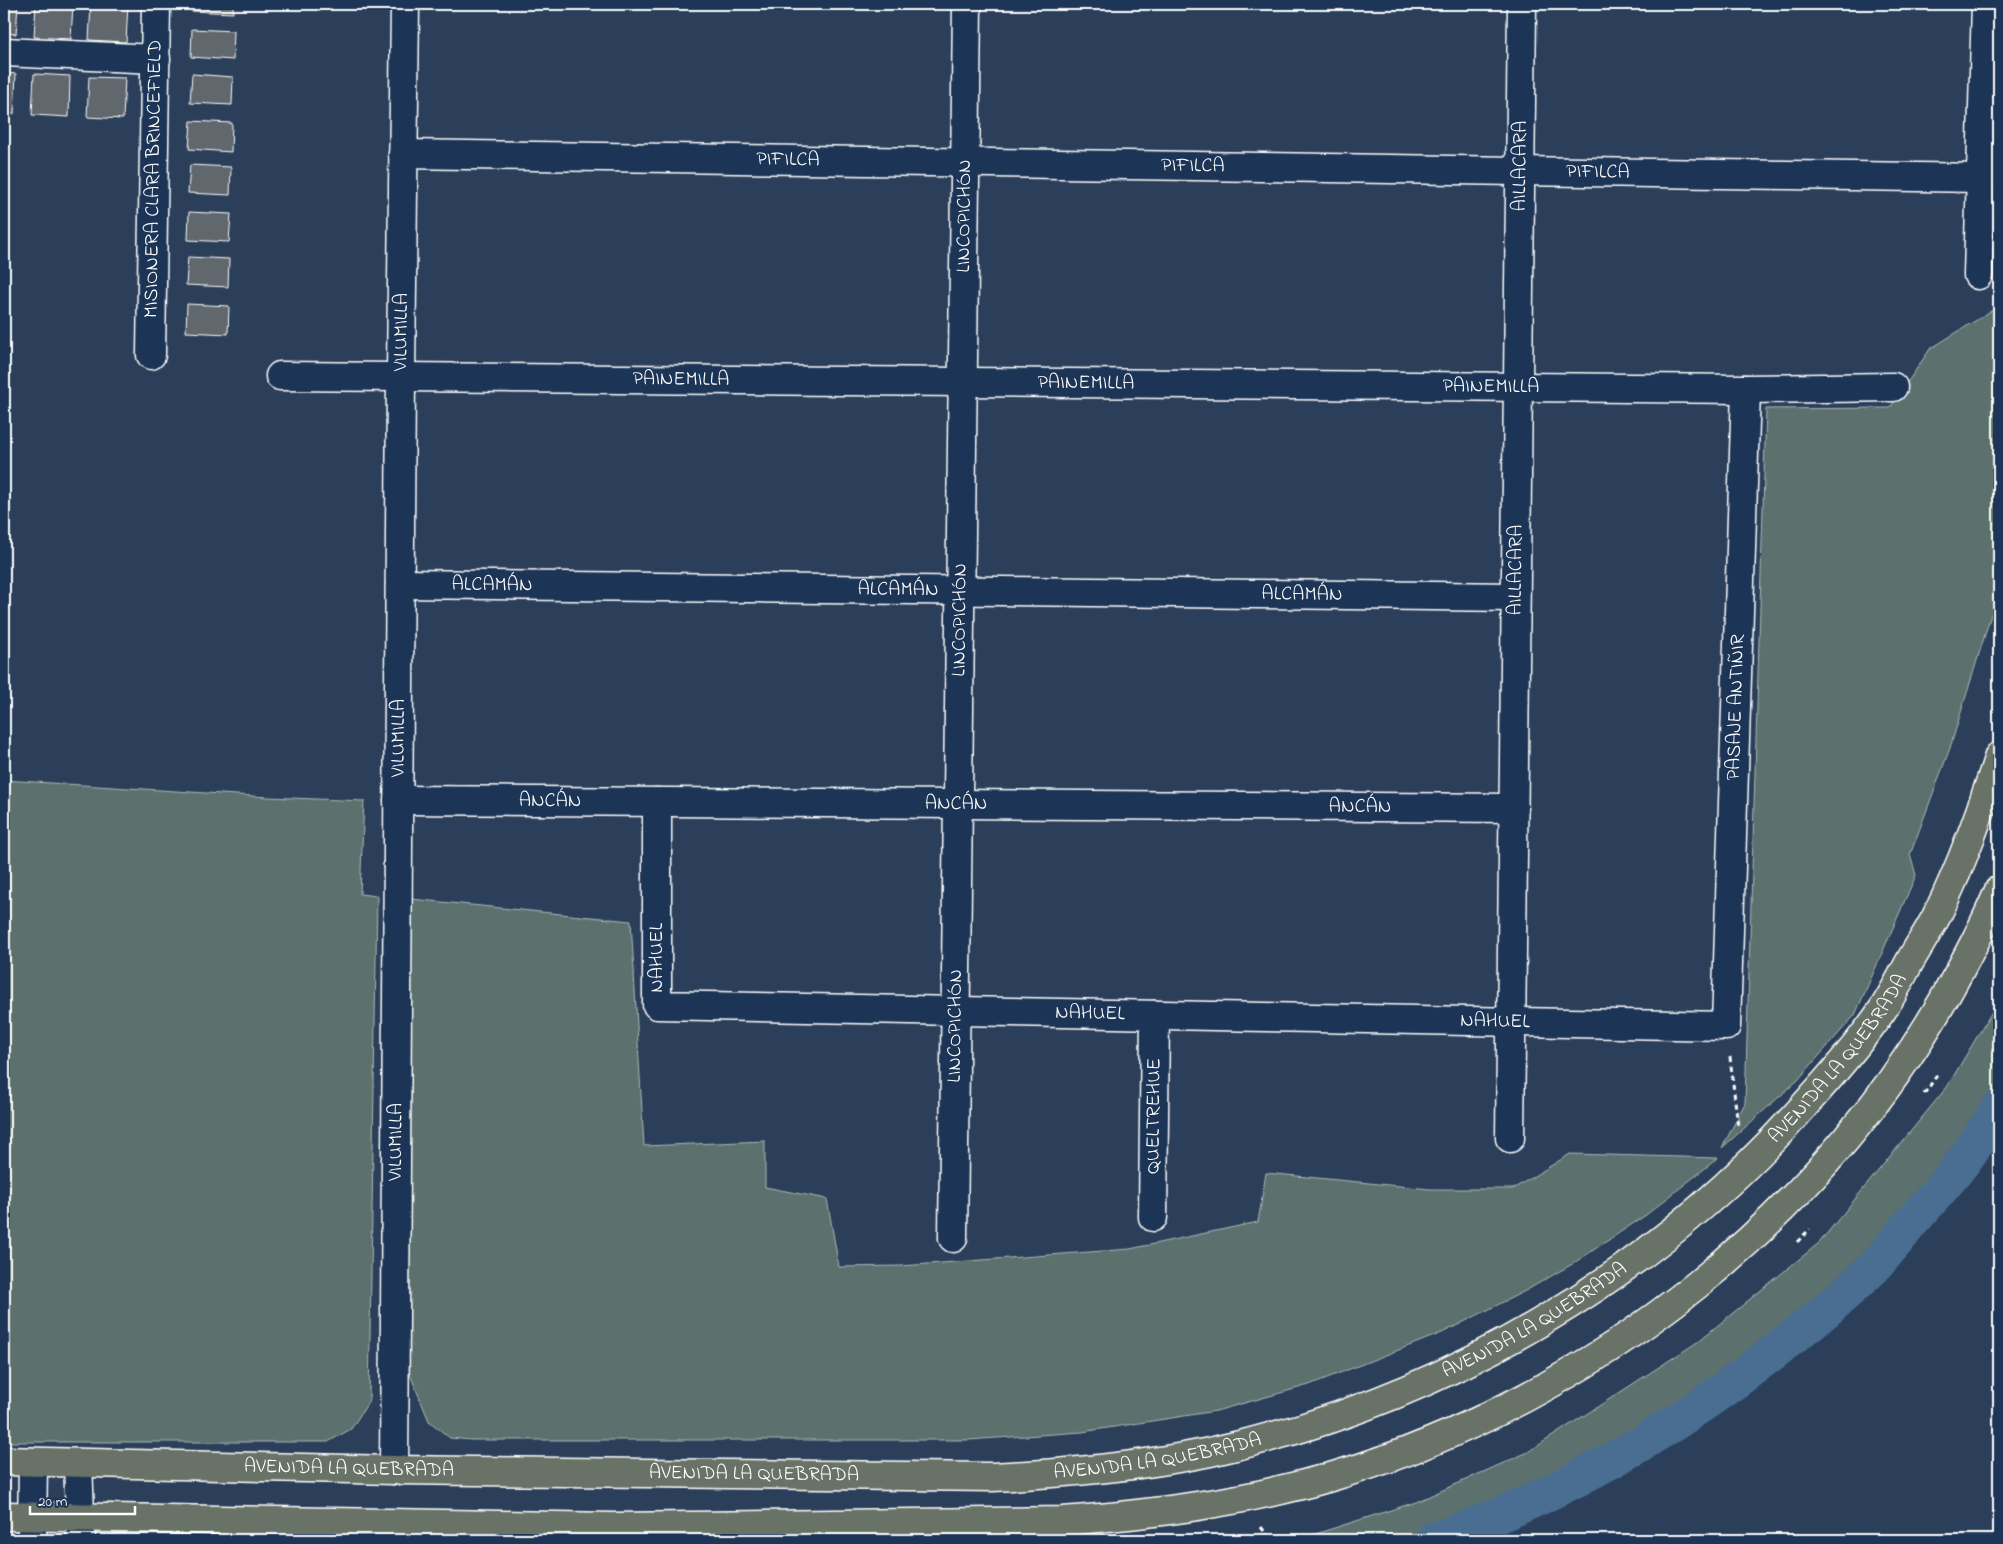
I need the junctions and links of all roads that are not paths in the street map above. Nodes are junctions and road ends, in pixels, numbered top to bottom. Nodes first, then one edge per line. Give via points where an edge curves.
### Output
1 (156, 4) edge
2 (406, 4) edge
3 (967, 4) edge
4 (1522, 4) edge
5 (1986, 4) edge
6 (4, 52) edge
7 (156, 59) junction
8 (403, 154) junction
9 (965, 162) junction
10 (1520, 171) junction
11 (1982, 178) junction
12 (1978, 275) dead end
13 (151, 355) dead end
14 (280, 376) dead end
15 (400, 376) junction
16 (963, 382) junction
17 (1517, 387) junction
18 (1893, 387) dead end
19 (1746, 389) junction
20 (400, 584) junction
21 (960, 591) junction
22 (1515, 597) junction
23 (1999, 756) edge
24 (398, 800) junction
25 (657, 802) junction
26 (958, 804) junction
27 (1514, 808) junction
28 (1999, 890) edge
29 (956, 1012) junction
30 (1155, 1015) junction
31 (1511, 1022) junction
32 (1726, 1026) joint
33 (1510, 1138) dead end
34 (1153, 1217) dead end
35 (953, 1238) dead end
36 (4, 1461) edge
37 (33, 1462) junction
38 (78, 1463) junction
39 (394, 1470) junction
40 (4, 1516) edge
41 (80, 1528) edge
42 (32, 1529) edge

1 - 7 street, MISIONERA CLARA BRINCEFIELD
2 - 8 street, VILUMILLA
3 - 9 street, LINCOPICHÓN
4 - 10 street, AILLACARA
5 - 11 street
6 - 7 street
7 - 13 street, MISIONERA CLARA BRINCEFIELD
8 - 9 street, PIFILCA
8 - 15 street, VILUMILLA
9 - 10 street, PIFILCA
9 - 16 street, LINCOPICHÓN
10 - 11 street, PIFILCA
10 - 17 street, AILLACARA
11 - 12 street
14 - 15 street, PAINEMILLA
15 - 16 street, PAINEMILLA
15 - 20 street, VILUMILLA
16 - 17 street, PAINEMILLA
16 - 21 street, LINCOPICHÓN
17 - 19 street, PAINEMILLA
17 - 22 street, AILLACARA
18 - 19 street, PAINEMILLA
19 - 32 street, PASAJE ANTIÑIR
20 - 21 street, ALCAMÁN
20 - 24 street, VILUMILLA
21 - 22 street, ALCAMÁN
21 - 26 street, LINCOPICHÓN
22 - 27 street, AILLACARA
23 - 39 main road, AVENIDA LA QUEBRADA via 1977,823 1936,915 1884,1008 1787,1125 1744,1169 1616,1274 1553,1316 1420,1384 1352,1412 1282,1434 1211,1452 1066,1474 993,1478
24 - 25 street, ANCÁN
24 - 39 street, VILUMILLA
25 - 26 street, ANCÁN
25 - 29 street, NAHUEL via 657,1005
26 - 27 street, ANCÁN
26 - 29 street, LINCOPICHÓN
27 - 31 street, AILLACARA
28 - 41 main road via 1940,1007 1896,1074 1858,1124 1760,1230 1642,1326 1590,1360 1463,1427 1334,1476 1200,1507 1132,1516 1063,1520 614,1527
29 - 30 street, NAHUEL
29 - 35 street, LINCOPICHÓN
30 - 31 street, NAHUEL
30 - 34 street, QUELTREHUE
31 - 32 street, NAHUEL
31 - 33 street, AILLACARA
36 - 37 main road, AVENIDA LA QUEBRADA
37 - 38 main road, AVENIDA LA QUEBRADA
37 - 42 street
38 - 39 main road, AVENIDA LA QUEBRADA
38 - 41 street
40 - 42 main road
41 - 42 main road

